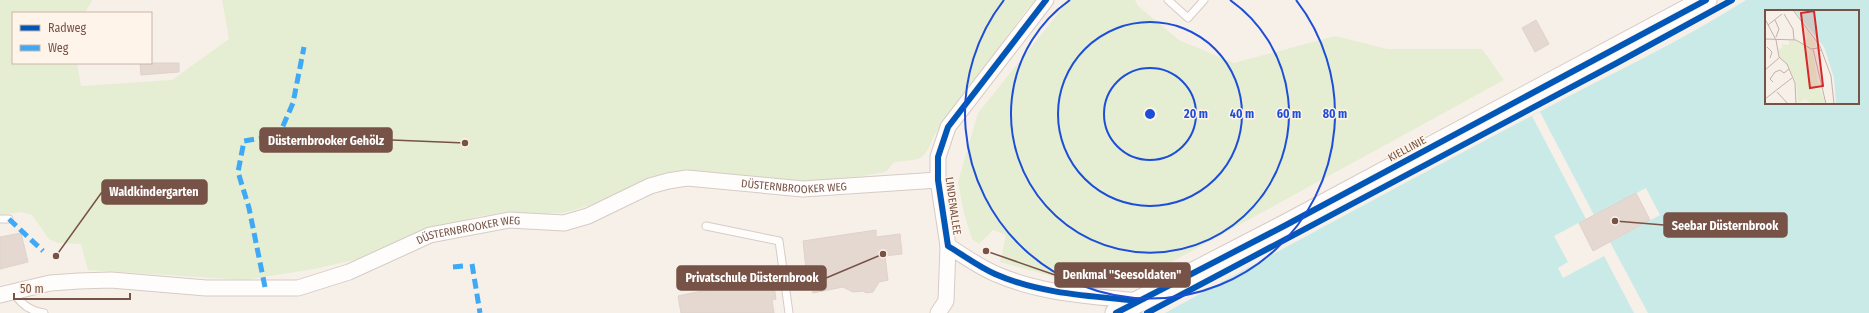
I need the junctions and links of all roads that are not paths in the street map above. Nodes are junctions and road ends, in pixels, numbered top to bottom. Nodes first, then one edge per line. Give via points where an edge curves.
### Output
1 (1046, 0) edge
2 (1168, 0) edge
3 (1204, 0) edge
4 (1706, 0) edge
5 (938, 180) junction
6 (0, 219) edge
7 (9, 219) dead end
8 (706, 226) dead end
9 (948, 246) junction
10 (7, 293) edge
11 (1140, 301) junction
12 (44, 313) edge
13 (789, 313) edge
14 (938, 313) edge
15 (1116, 313) edge

1 - 5 street, LINDENALLEE via 948,127 938,157
2 - 3 lane via 1188,18
4 - 11 street, KIELLINIE
5 - 9 street, LINDENALLEE
5 - 10 street, DÜSTERNBROOKER WEG via 803,189 687,178 650,186 588,216 564,223 509,220 430,235 349,272 298,288 206,288 111,280 50,283
6 - 7 lane
8 - 13 lane via 779,242
9 - 11 street, LINDENALLEE via 995,274 1033,287 1070,294
9 - 14 street, LINDENALLEE via 946,301
10 - 12 lane via 16,297 26,307
11 - 15 street, KIELLINIE

